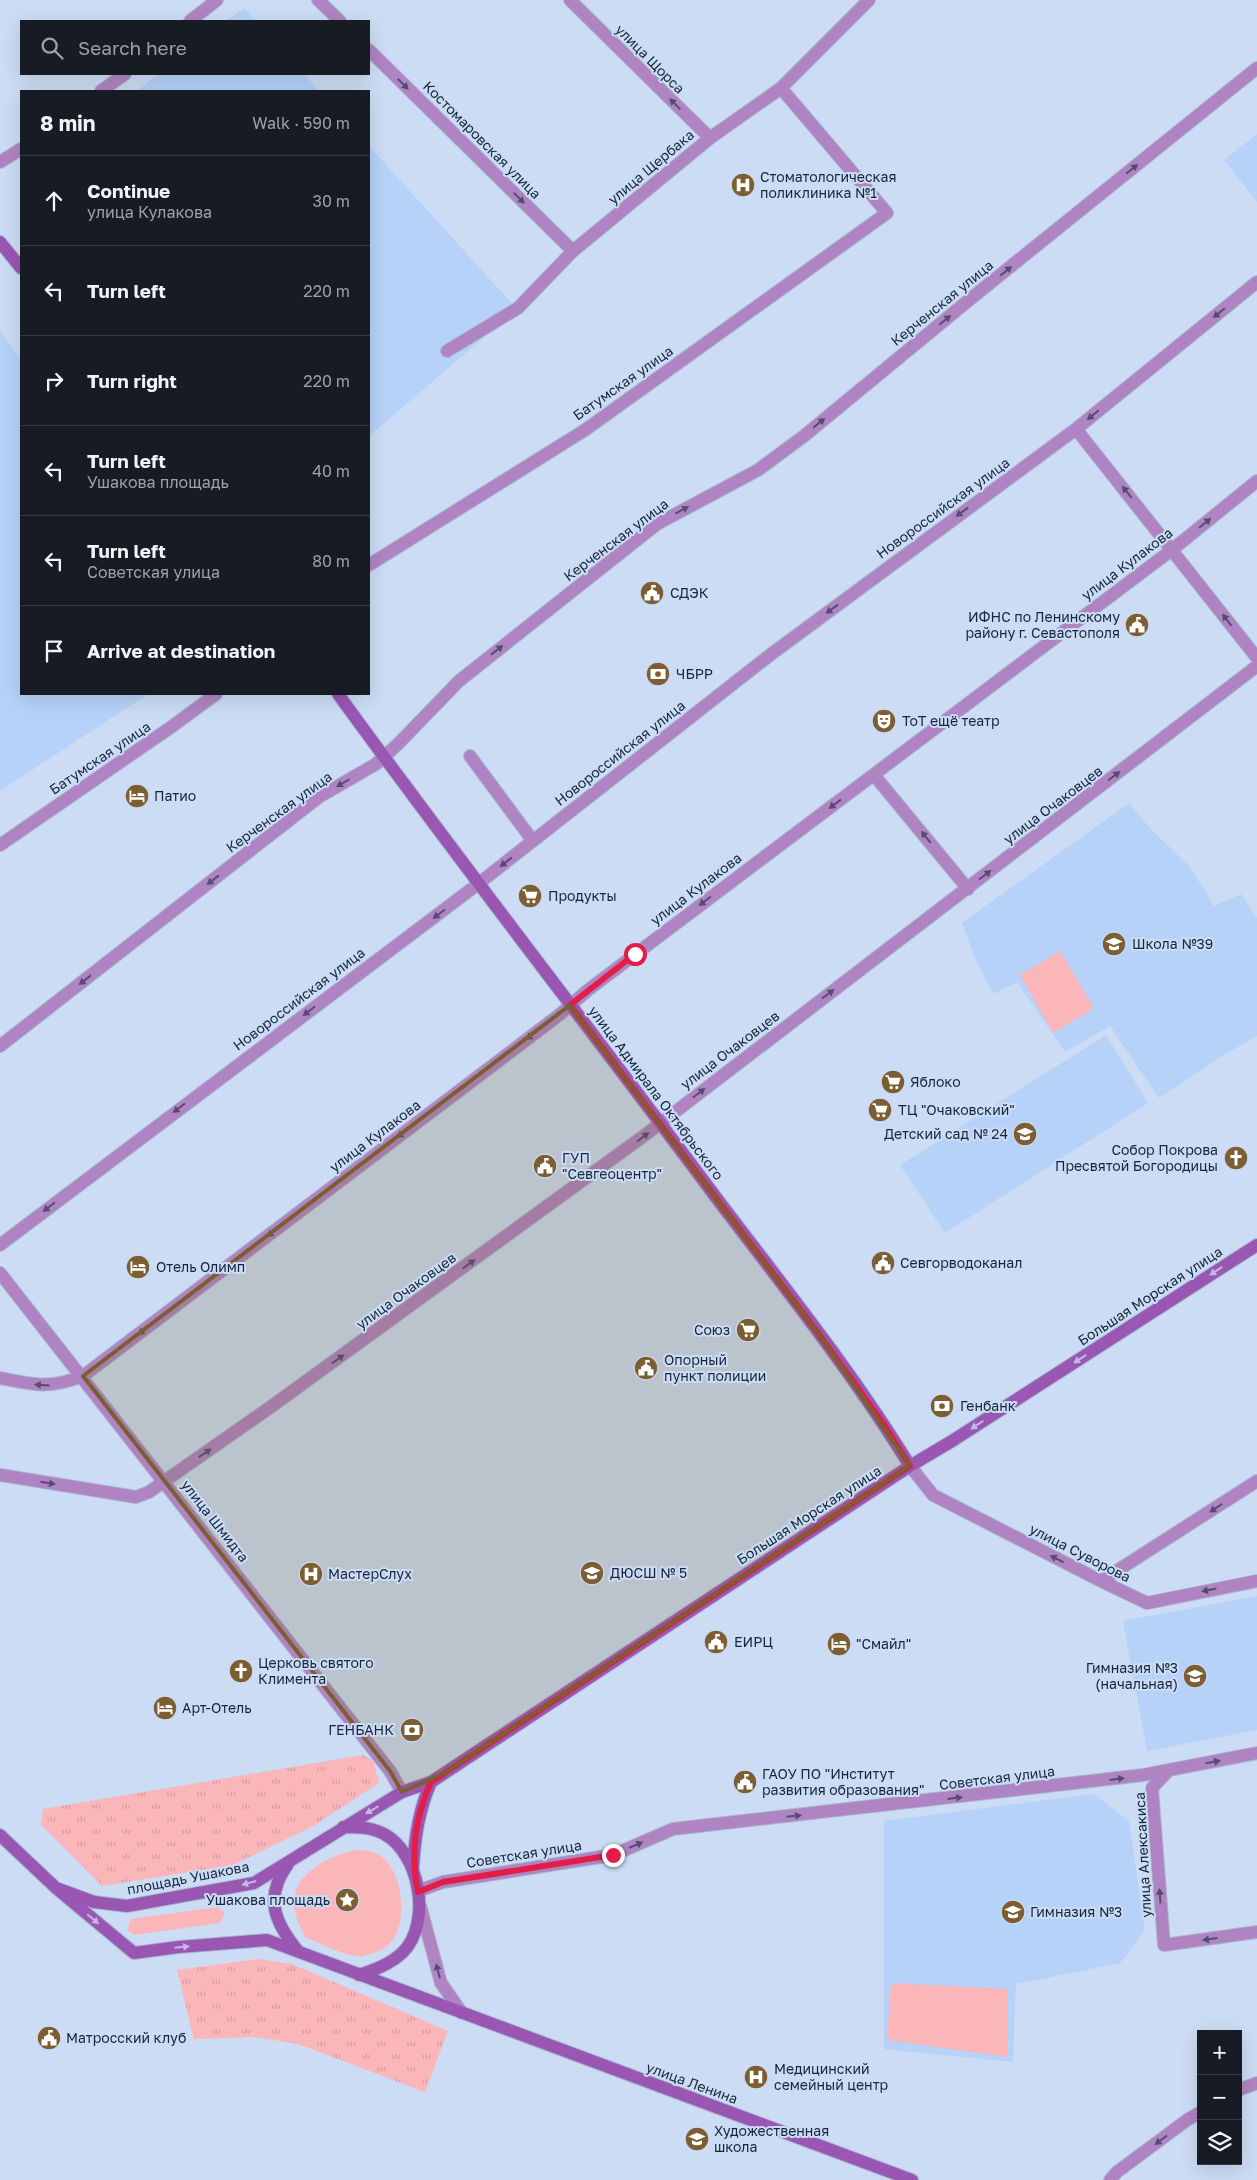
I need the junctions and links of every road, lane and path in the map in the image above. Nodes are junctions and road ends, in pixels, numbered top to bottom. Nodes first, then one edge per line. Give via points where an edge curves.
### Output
1 (216, 0) edge
2 (318, 0) edge
3 (570, 0) edge
4 (869, 0) edge
5 (191, 20) edge
6 (339, 20) edge
7 (370, 51) edge
8 (1257, 68) edge
9 (124, 75) edge
10 (780, 88) junction
11 (102, 90) edge
12 (710, 138) junction
13 (20, 150) edge
14 (0, 162) edge
15 (0, 242) edge
16 (573, 251) junction
17 (20, 267) edge
18 (1257, 282) edge
19 (448, 351) dead end
20 (1076, 429) junction
21 (1257, 481) edge
22 (1173, 549) junction
23 (370, 565) edge
24 (1257, 658) edge
25 (1257, 666) edge
26 (215, 695) edge
27 (339, 695) edge
28 (470, 756) dead end
29 (384, 757) junction
30 (874, 775) junction
31 (533, 841) junction
32 (0, 845) edge
33 (478, 884) junction
34 (968, 889) junction
35 (570, 1005) junction
36 (0, 1046) edge
37 (660, 1123) junction
38 (0, 1245) edge
39 (1257, 1245) edge
40 (0, 1273) edge
41 (83, 1376) junction
42 (0, 1378) edge
43 (910, 1466) junction
44 (0, 1475) edge
45 (165, 1481) junction
46 (1257, 1481) edge
47 (1101, 1581) junction
48 (1257, 1581) edge
49 (1257, 1753) edge
50 (1169, 1770) junction
51 (431, 1782) junction
52 (402, 1792) junction
53 (342, 1827) junction
54 (0, 1835) edge
55 (291, 1860) junction
56 (413, 1867) junction
57 (56, 1888) junction
58 (418, 1892) junction
59 (420, 1905) junction
60 (1257, 1932) edge
61 (298, 1951) junction
62 (358, 1975) junction
63 (462, 2013) junction
64 (1257, 2083) edge
65 (1242, 2089) edge
66 (1197, 2114) edge
67 (904, 2177) edge
68 (1110, 2180) edge

1 - 5 street
2 - 6 street
12 -> 3 street, улица Щорса
4 - 10 street, улица Щербака
7 -> 16 street, Костомаровская улица
29 -> 8 street, Керченская улица via 459,681 657,524 758,470 804,436
9 - 11 street
10 - 12 street, улица Щербака
10 - 23 street, Батумская улица via 887,213 585,430
12 - 16 street, улица Щербака
13 - 14 street
15 - 17 main road
16 - 19 street, улица Щербака via 518,308
18 -> 20 street, Новороссийская улица
22 -> 20 street
20 -> 31 street, Новороссийская улица via 770,654
22 -> 21 street, улица Кулакова
24 -> 22 street
22 - 30 street, улица Кулакова
34 -> 25 street, улица Очаковцев
26 - 32 street, Батумская улица
27 - 29 main road, улица Адмирала Октябрьского
28 - 31 street
29 - 33 main road, улица Адмирала Октябрьского
29 -> 36 street, Керченская улица via 319,797
34 -> 30 street
30 -> 35 street, улица Кулакова
31 -> 33 street, Новороссийская улица
33 - 35 main road, улица Адмирала Октябрьского
33 -> 38 street, Новороссийская улица
37 -> 34 street, улица Очаковцев
35 - 37 main road, улица Адмирала Октябрьского
35 -> 41 street, улица Кулакова
37 - 43 main road, улица Адмирала Октябрьского via 840,1364
45 -> 37 street, улица Очаковцев via 419,1301
39 -> 43 main road, Большая Морская улица
40 - 41 street, улица Шмидта
41 -> 42 street, улица Кулакова via 62,1384 42,1386
41 - 45 street, улица Шмидта
47 -> 43 street, улица Суворова via 933,1495
43 - 51 main road, Большая Морская улица
44 -> 45 street, улица Очаковцев via 136,1497
45 - 52 street, улица Шмидта via 390,1771
46 -> 47 street
48 -> 47 street, улица Суворова via 1147,1603
50 -> 49 street, Советская улица
58 -> 50 street, Советская улица via 443,1882 613,1855 674,1829 1124,1778
60 -> 50 street, улица Алексакиса via 1164,1945 1152,1788
51 - 52 main road
51 - 56 main road via 421,1804
52 -> 53 main road
53 - 55 main road, площадь Ушакова
53 - 56 main road via 364,1827 385,1834 402,1848
54 - 57 main road
55 -> 57 main road, площадь Ушакова via 254,1883 127,1906 94,1902
55 - 61 main road, площадь Ушакова via 278,1881 274,1906 277,1922
56 - 58 main road
57 -> 61 main road, площадь Ушакова via 134,1953 268,1940
58 - 59 main road
59 - 62 main road via 411,1942 375,1970
63 -> 59 street via 441,1983
61 - 62 main road, площадь Ушакова
62 - 63 main road
63 - 67 main road, улица Ленина
64 - 65 street
66 -> 68 street

